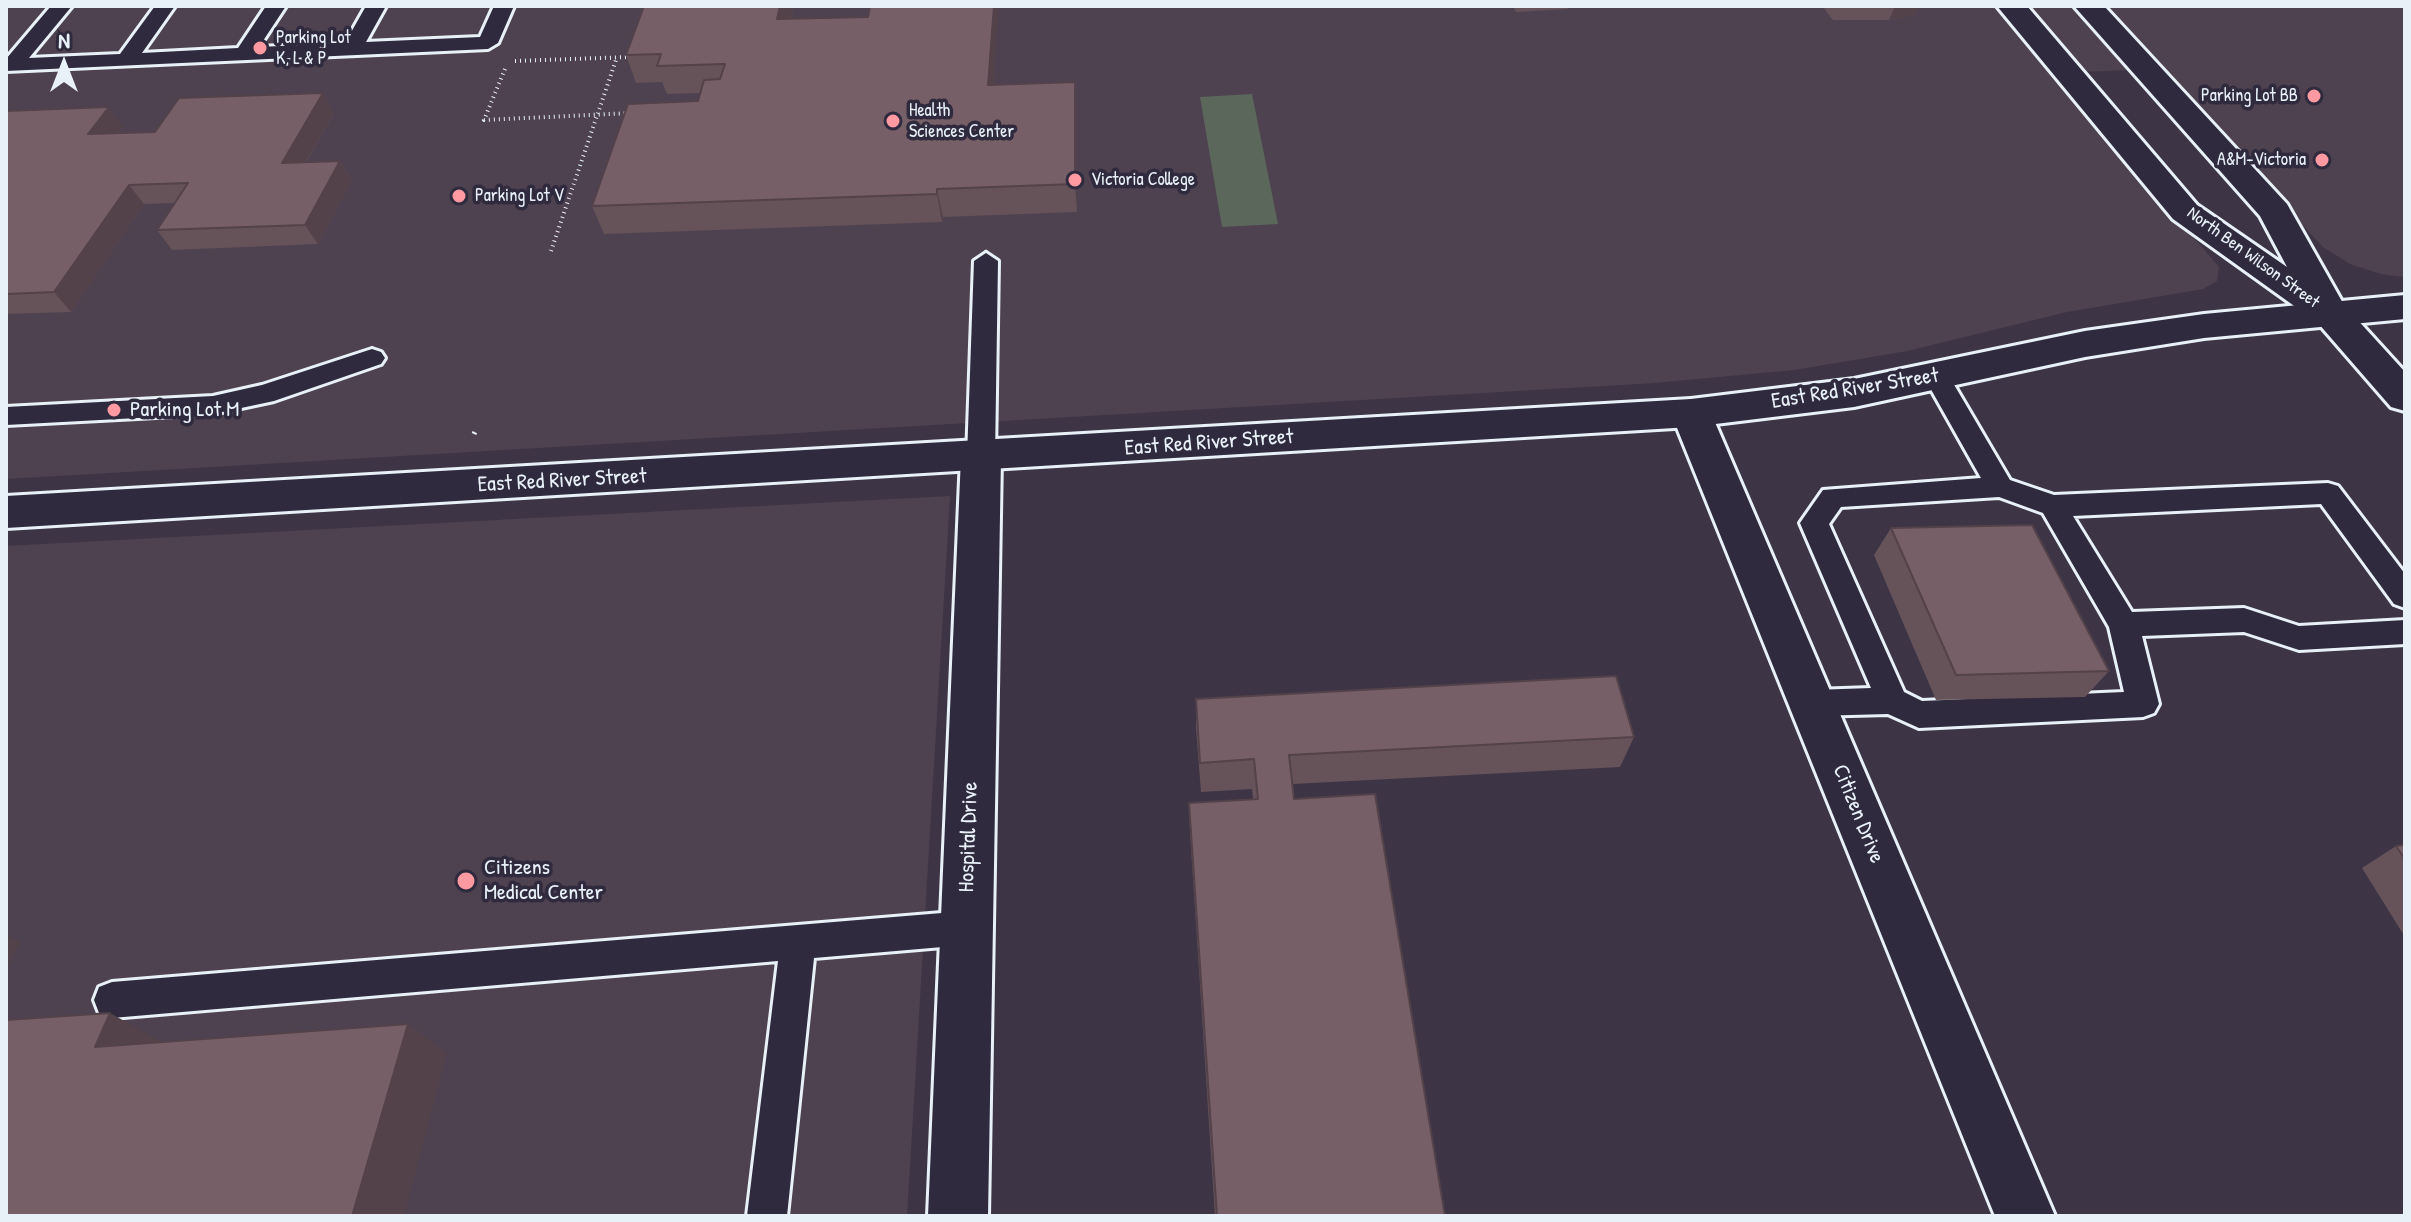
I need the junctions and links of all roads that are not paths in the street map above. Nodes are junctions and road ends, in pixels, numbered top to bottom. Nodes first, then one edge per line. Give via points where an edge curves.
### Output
1 (62, 6) edge
2 (165, 6) edge
3 (276, 6) edge
4 (376, 6) edge
5 (504, 6) edge
6 (2011, 6) edge
7 (2088, 6) edge
8 (352, 50) junction
9 (244, 55) junction
10 (126, 60) junction
11 (9, 65) edge
12 (986, 261) dead end
13 (2405, 307) edge
14 (2331, 314) junction
15 (372, 358) dead end
16 (1937, 377) junction
17 (2405, 397) edge
18 (1691, 413) junction
19 (6, 416) edge
20 (981, 457) junction
21 (2000, 487) junction
22 (2053, 506) junction
23 (6, 512) edge
24 (2405, 596) edge
25 (2124, 625) junction
26 (2405, 632) edge
27 (1892, 701) junction
28 (1814, 703) junction
29 (966, 928) junction
30 (798, 941) junction
31 (112, 1000) dead end
32 (767, 1216) edge
33 (958, 1216) edge
34 (2025, 1216) edge

1 - 11 lane
2 - 10 lane
3 - 9 lane
4 - 8 lane
5 - 8 lane via 488,43
6 - 14 street, North Ben Wilson Street via 2185,212
7 - 14 street via 2275,211
8 - 9 lane
9 - 10 lane
10 - 11 lane
12 - 20 lane
13 - 14 street, East Red River Street
14 - 16 street, East Red River Street via 2085,344
14 - 17 street, North Ben Wilson Street
15 - 19 lane via 265,394 213,405
16 - 18 street, East Red River Street
16 - 21 lane
18 - 20 street, East Red River Street
18 - 28 street, Citizen Drive
20 - 23 street, East Red River Street
20 - 29 street, Hospital Drive
21 - 22 lane
21 - 27 lane via 1833,497 1814,523
22 - 24 lane via 2328,493
22 - 25 lane
25 - 26 lane via 2244,620 2299,638
25 - 27 lane via 2143,704 1919,715
27 - 28 lane
28 - 34 street, Citizen Drive
29 - 30 lane
29 - 33 street, Hospital Drive
30 - 31 lane
30 - 32 lane

